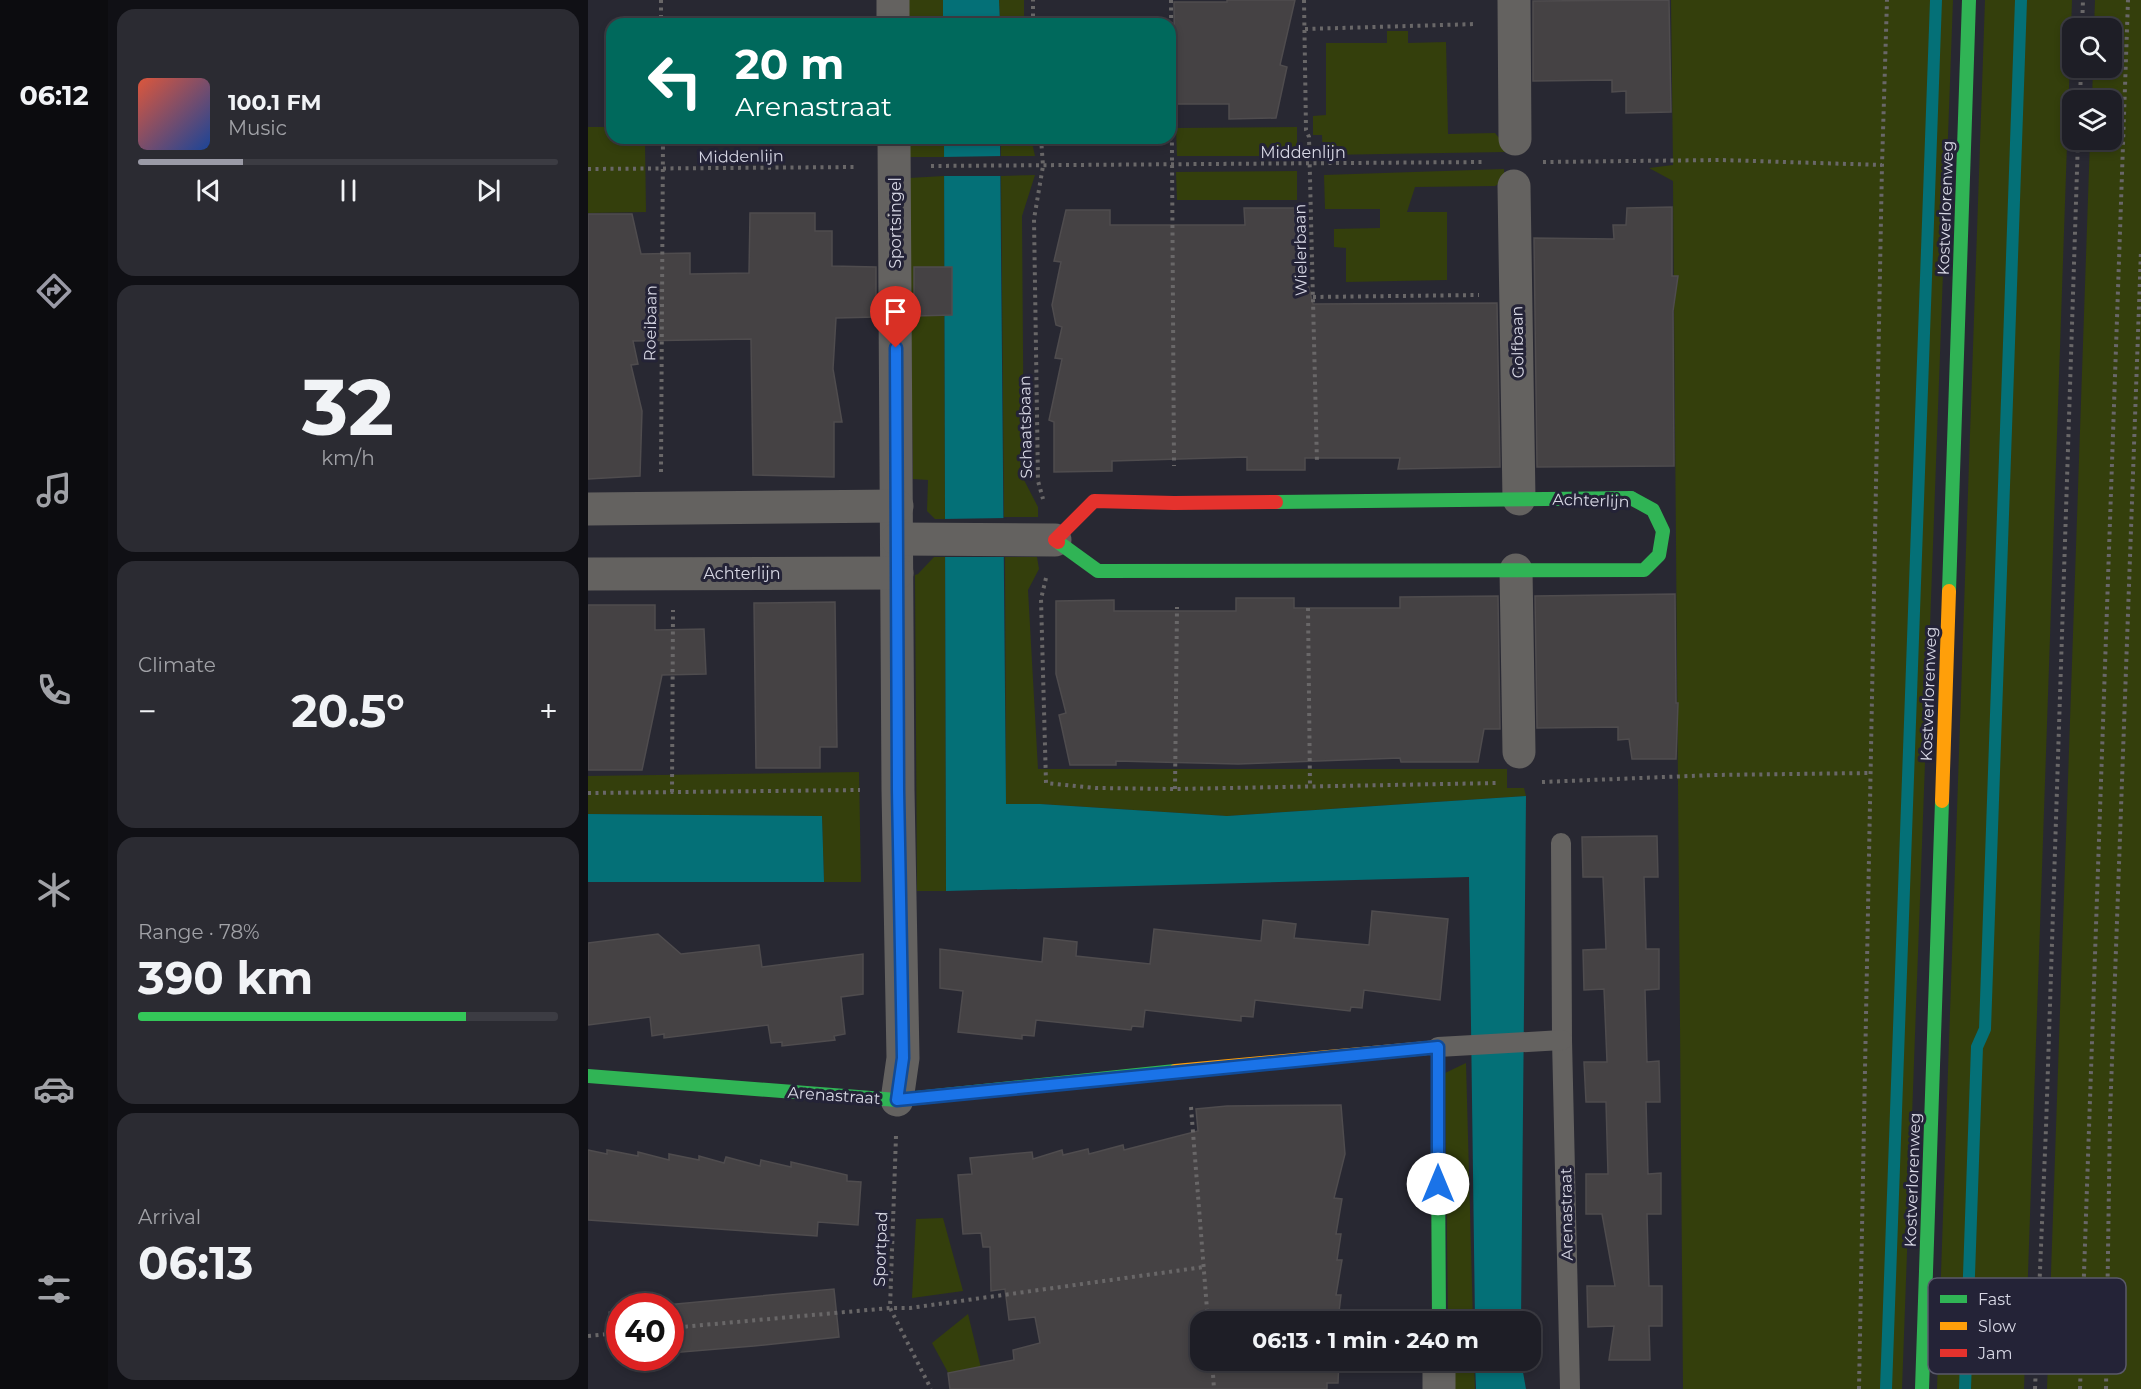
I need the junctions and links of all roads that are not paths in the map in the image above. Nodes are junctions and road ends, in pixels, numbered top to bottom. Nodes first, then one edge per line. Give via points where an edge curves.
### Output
1 (893, 0) edge
2 (1969, 0) edge
3 (1514, 11) edge
4 (894, 18) edge
5 (1515, 139) dead end
6 (904, 157) edge
7 (1514, 186) dead end
8 (1519, 499) junction
9 (897, 506) junction
10 (588, 509) edge
11 (907, 539) junction
12 (1046, 540) junction
13 (1516, 570) junction
14 (897, 573) junction
15 (588, 574) edge
16 (1519, 752) dead end
17 (1561, 843) dead end
18 (1562, 1040) junction
19 (1438, 1047) junction
20 (588, 1076) edge
21 (897, 1100) junction
22 (1438, 1311) edge
23 (1439, 1371) edge
24 (1439, 1389) edge
25 (1570, 1389) edge
26 (1922, 1389) edge

1 - 4 street
2 - 26 street, Kostverlorenweg
3 - 5 street
6 - 9 street, Sportsingel
7 - 8 street, Golfbaan
8 - 12 street, Achterlijn via 1094,501
8 - 13 street, Achterlijn via 1631,498 1653,510 1663,531 1659,555 1644,570
9 - 10 street
9 - 11 street, Sportsingel
11 - 12 street
11 - 14 street, Sportsingel
12 - 13 street, Achterlijn via 1098,572
13 - 16 street
14 - 15 street, Achterlijn
14 - 21 street, Sportsingel via 903,1058
17 - 18 lane, Arenastraat
18 - 19 lane, Arenastraat
18 - 25 lane, Arenastraat
19 - 21 street, Arenastraat
19 - 22 street
20 - 21 street, Arenastraat
23 - 24 street

